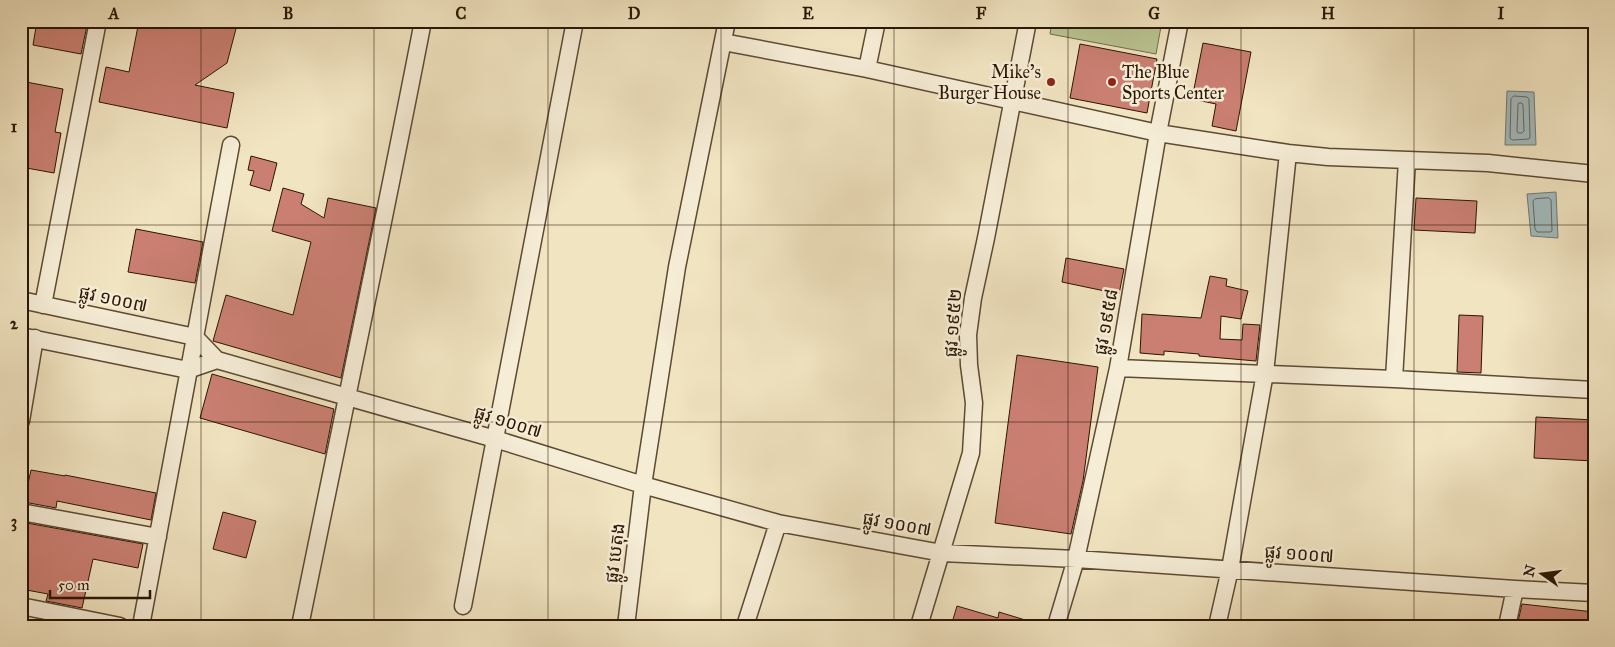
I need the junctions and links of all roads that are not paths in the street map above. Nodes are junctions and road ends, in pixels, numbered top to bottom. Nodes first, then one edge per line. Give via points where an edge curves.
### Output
1 (98, 21) edge
2 (423, 21) edge
3 (574, 21) edge
4 (727, 21) edge
5 (877, 21) edge
6 (1028, 21) edge
7 (1180, 21) edge
8 (723, 42) junction
9 (867, 69) junction
10 (1012, 101) junction
11 (1158, 133) junction
12 (231, 145) dead end
13 (1288, 153) junction
14 (1406, 160) junction
15 (1594, 174) edge
16 (21, 300) edge
17 (43, 305) junction
18 (28, 337) edge
19 (195, 337) junction
20 (217, 360) junction
21 (1118, 368) junction
22 (188, 370) junction
23 (1265, 373) junction
24 (1394, 379) junction
25 (1594, 390) edge
26 (346, 396) junction
27 (21, 421) edge
28 (495, 439) junction
29 (643, 485) junction
30 (21, 512) edge
31 (778, 522) junction
32 (158, 537) junction
33 (942, 553) junction
34 (1076, 559) junction
35 (1230, 570) junction
36 (1515, 589) junction
37 (1594, 593) edge
38 (21, 606) edge
39 (463, 606) dead end
40 (120, 626) edge
41 (141, 626) edge
42 (300, 626) edge
43 (626, 626) edge
44 (745, 626) edge
45 (919, 626) edge
46 (1056, 626) edge
47 (1217, 626) edge
48 (1507, 626) edge

1 - 17 street
2 - 26 street
3 - 28 street
4 - 8 street, ផ្លូវ បេតុង
5 - 9 street
6 - 10 street, ផ្លូវ ១៩៥២
7 - 11 street, ផ្លូវ ១៩៥៨
8 - 9 street
8 - 29 street, ផ្លូវ បេតុង via 677,267
9 - 10 street
10 - 11 street
10 - 33 street, ផ្លូវ ១៩៥២ via 968,335 974,403 971,453
11 - 13 street
11 - 21 street, ផ្លូវ ១៩៥៨
12 - 19 street
13 - 14 street
13 - 23 street
14 - 15 street via 1496,164
14 - 24 street
16 - 17 street, ផ្លូវ ១០០៧
17 - 19 street, ផ្លូវ ១០០៧
18 - 22 street
18 - 27 street
19 - 20 street
19 - 22 street
20 - 22 street
20 - 26 street, ផ្លូវ ១០០៧
21 - 23 street
21 - 34 street, ផ្លូវ ១៩៥៨
22 - 32 street
23 - 24 street
23 - 35 street
24 - 25 street
26 - 28 street, ផ្លូវ ១០០៧
26 - 42 street
28 - 29 street, ផ្លូវ ១០០៧
28 - 39 street
29 - 31 street, ផ្លូវ ១០០៧
29 - 43 street, ផ្លូវ បេតុង
30 - 32 street
31 - 33 street, ផ្លូវ ១០០៧
31 - 44 street
32 - 41 street
33 - 34 street, ផ្លូវ ១០០៧
33 - 45 street, ផ្លូវ ១៩៥២
34 - 35 street, ផ្លូវ ១០០៧
34 - 46 street, ផ្លូវ ១៩៥៨
35 - 36 street, ផ្លូវ ១០០៧
35 - 47 street
36 - 37 street, ផ្លូវ ១០០៧
36 - 48 street
38 - 40 street

